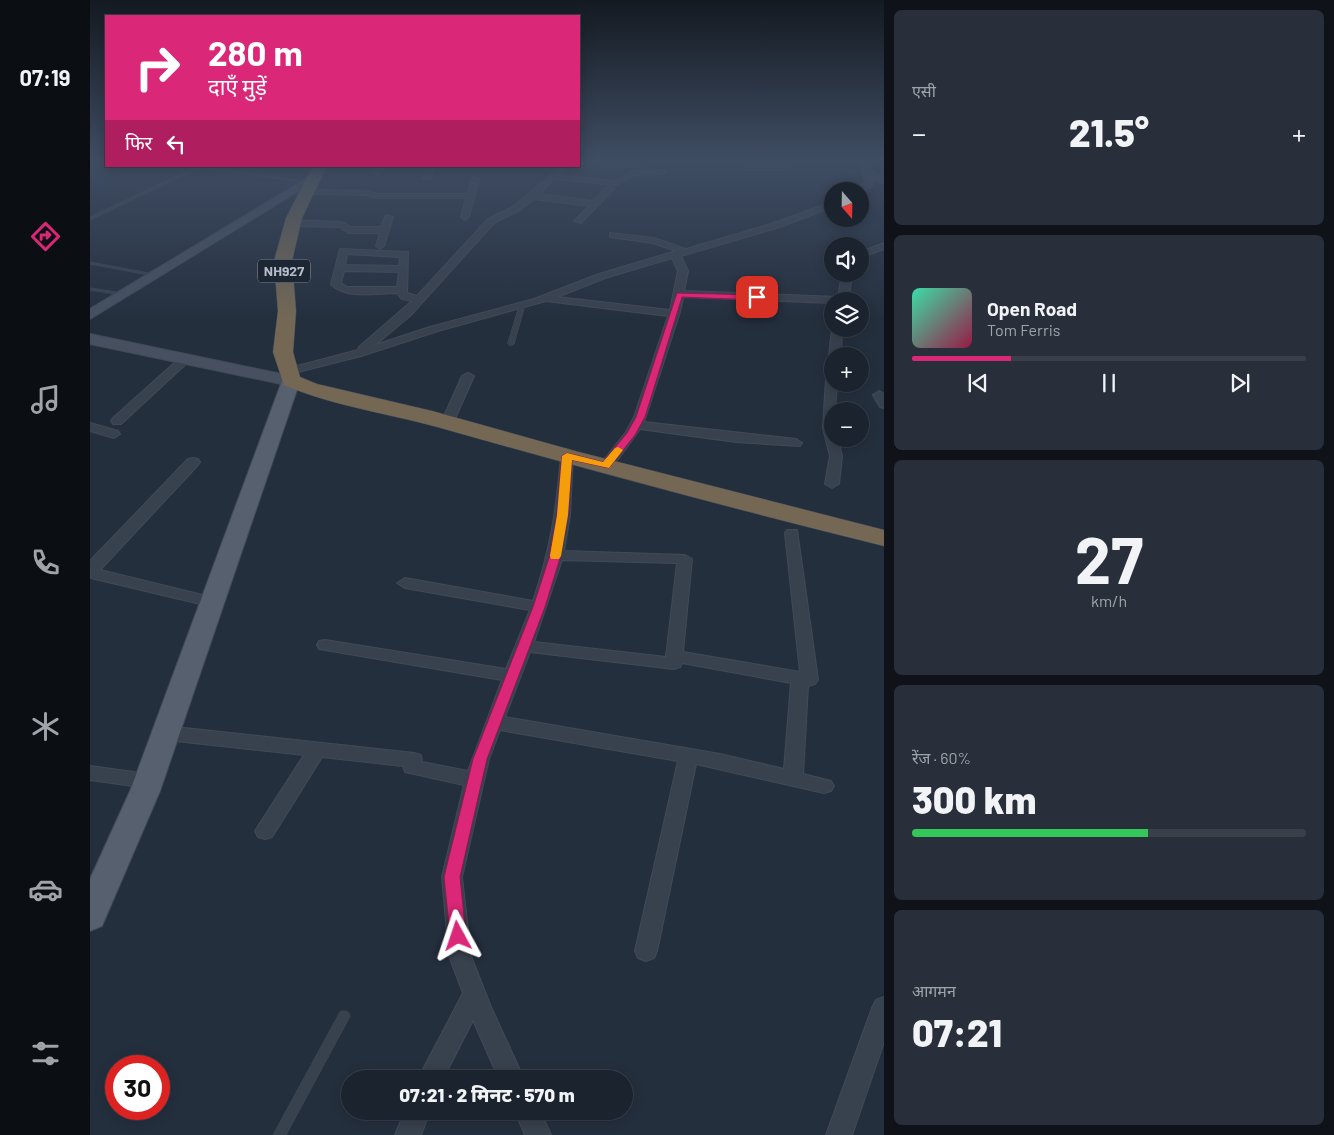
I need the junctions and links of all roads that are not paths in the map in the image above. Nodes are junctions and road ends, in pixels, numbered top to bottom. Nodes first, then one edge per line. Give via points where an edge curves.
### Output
1 (254, 214) edge
2 (297, 214) edge
3 (466, 214) edge
4 (505, 214) edge
5 (585, 214) edge
6 (806, 214) edge
7 (465, 217) dead end
8 (389, 218) dead end
9 (578, 221) dead end
10 (293, 223) junction
11 (385, 230) junction
12 (613, 235) dead end
13 (380, 246) dead end
14 (884, 246) edge
15 (679, 252) junction
16 (869, 252) edge
17 (90, 263) edge
18 (340, 268) junction
19 (404, 269) junction
20 (154, 275) junction
21 (90, 289) edge
22 (402, 290) junction
23 (123, 294) junction
24 (679, 294) junction
25 (546, 298) junction
26 (420, 299) junction
27 (824, 300) edge
28 (522, 305) junction
29 (674, 314) junction
30 (90, 315) edge
31 (90, 339) edge
32 (511, 344) dead end
33 (357, 354) junction
34 (184, 360) junction
35 (289, 376) junction
36 (468, 376) dead end
37 (831, 392) edge
38 (447, 423) junction
39 (636, 425) junction
40 (90, 427) edge
41 (796, 443) dead end
42 (567, 456) junction
43 (193, 462) dead end
44 (606, 466) junction
45 (832, 484) dead end
46 (792, 533) dead end
47 (884, 538) edge
48 (555, 555) junction
49 (91, 570) edge
50 (405, 583) dead end
51 (213, 602) junction
52 (539, 607) junction
53 (326, 646) dead end
54 (523, 646) junction
55 (675, 656) junction
56 (512, 676) junction
57 (800, 678) junction
58 (494, 722) junction
59 (166, 733) junction
60 (318, 748) junction
61 (688, 756) junction
62 (90, 773) edge
63 (793, 778) junction
64 (475, 780) junction
65 (148, 781) junction
66 (824, 786) dead end
67 (265, 831) dead end
68 (90, 916) edge
69 (646, 951) dead end
70 (474, 995) junction
71 (884, 1008) edge
72 (344, 1016) dead end
73 (435, 1070) edge
74 (508, 1070) edge
75 (414, 1120) edge
76 (531, 1120) edge
77 (279, 1135) edge
78 (408, 1135) edge
79 (538, 1135) edge
80 (839, 1135) edge

1 - 20 main road
2 - 10 highway, NH927
3 - 7 street
4 - 26 street via 491,221
5 - 9 street
6 - 15 street
8 - 11 street
10 - 11 street via 341,225 349,230
10 - 35 highway, NH927 via 283,261 287,311 283,352
11 - 13 street
12 - 15 street via 654,241
14 - 16 street
15 - 24 street via 683,271
15 - 25 street
17 - 20 lane
18 - 19 street
18 - 19 street via 344,250 401,252 405,254
18 - 22 street via 336,284 344,290
19 - 22 street
20 - 23 main road
21 - 23 lane
22 - 26 street via 406,297
23 - 30 main road
24 - 27 street
24 - 29 street
25 - 28 street
25 - 29 street
26 - 33 street
28 - 32 lane
28 - 33 street
29 - 39 street
31 - 34 main road
33 - 35 street
34 - 35 main road
34 - 40 street via 116,427
35 - 38 highway via 310,389
35 - 51 main road
36 - 38 street
37 - 45 street via 829,428 836,456
38 - 42 highway
39 - 41 street
39 - 44 street
42 - 44 highway
42 - 48 street via 563,515
43 - 49 street
44 - 47 highway
46 - 57 street via 809,680
48 - 52 street
48 - 55 street via 685,559
49 - 51 street via 96,575
50 - 52 street
51 - 59 main road
52 - 54 street
53 - 56 street
54 - 55 street via 674,663
54 - 56 street
55 - 57 street
56 - 58 street
57 - 63 street
58 - 61 street
58 - 64 street
59 - 60 street
59 - 65 main road
60 - 64 street via 413,763
60 - 67 street
61 - 63 street
61 - 69 street
62 - 65 street
63 - 66 street
64 - 70 street via 452,877 460,956
65 - 68 main road
70 - 73 street
70 - 74 street
71 - 80 street
72 - 77 lane
75 - 78 street
76 - 79 street

